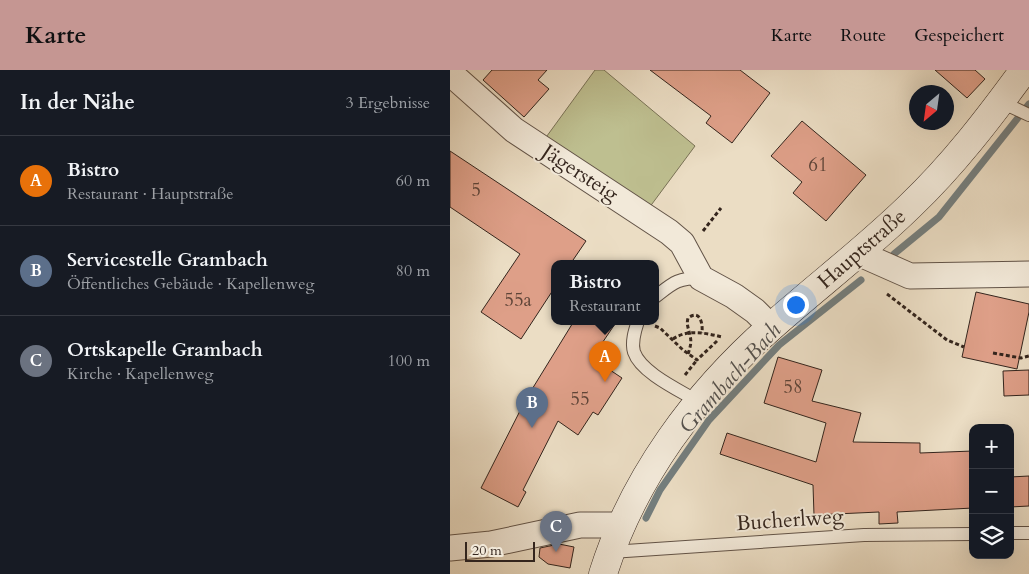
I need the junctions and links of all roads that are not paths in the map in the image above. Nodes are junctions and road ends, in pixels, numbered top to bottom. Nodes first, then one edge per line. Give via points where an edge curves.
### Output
1 (1024, 70) edge
2 (450, 72) edge
3 (1001, 102) junction
4 (1029, 115) edge
5 (858, 253) junction
6 (1029, 274) edge
7 (701, 278) junction
8 (659, 294) edge
9 (763, 319) junction
10 (641, 325) edge
11 (699, 402) junction
12 (622, 525) junction
13 (1014, 533) edge
14 (1029, 533) edge
15 (969, 534) edge
16 (450, 548) edge
17 (607, 563) edge

1 - 3 main road, Hauptstraße
2 - 7 street, Jägersteig via 514,130 682,242
3 - 4 lane
3 - 5 main road, Hauptstraße via 935,181
5 - 6 street via 910,276
5 - 9 main road, Hauptstraße
7 - 8 lane via 676,282
7 - 9 street via 734,296
9 - 11 main road, Hauptstraße
10 - 11 lane via 633,339 634,352 641,364
11 - 12 main road, Hauptstraße via 670,439
12 - 16 street via 580,525 491,544
12 - 17 main road, Hauptstraße
13 - 14 lane
15 - 17 lane, Bucherlweg via 864,534

